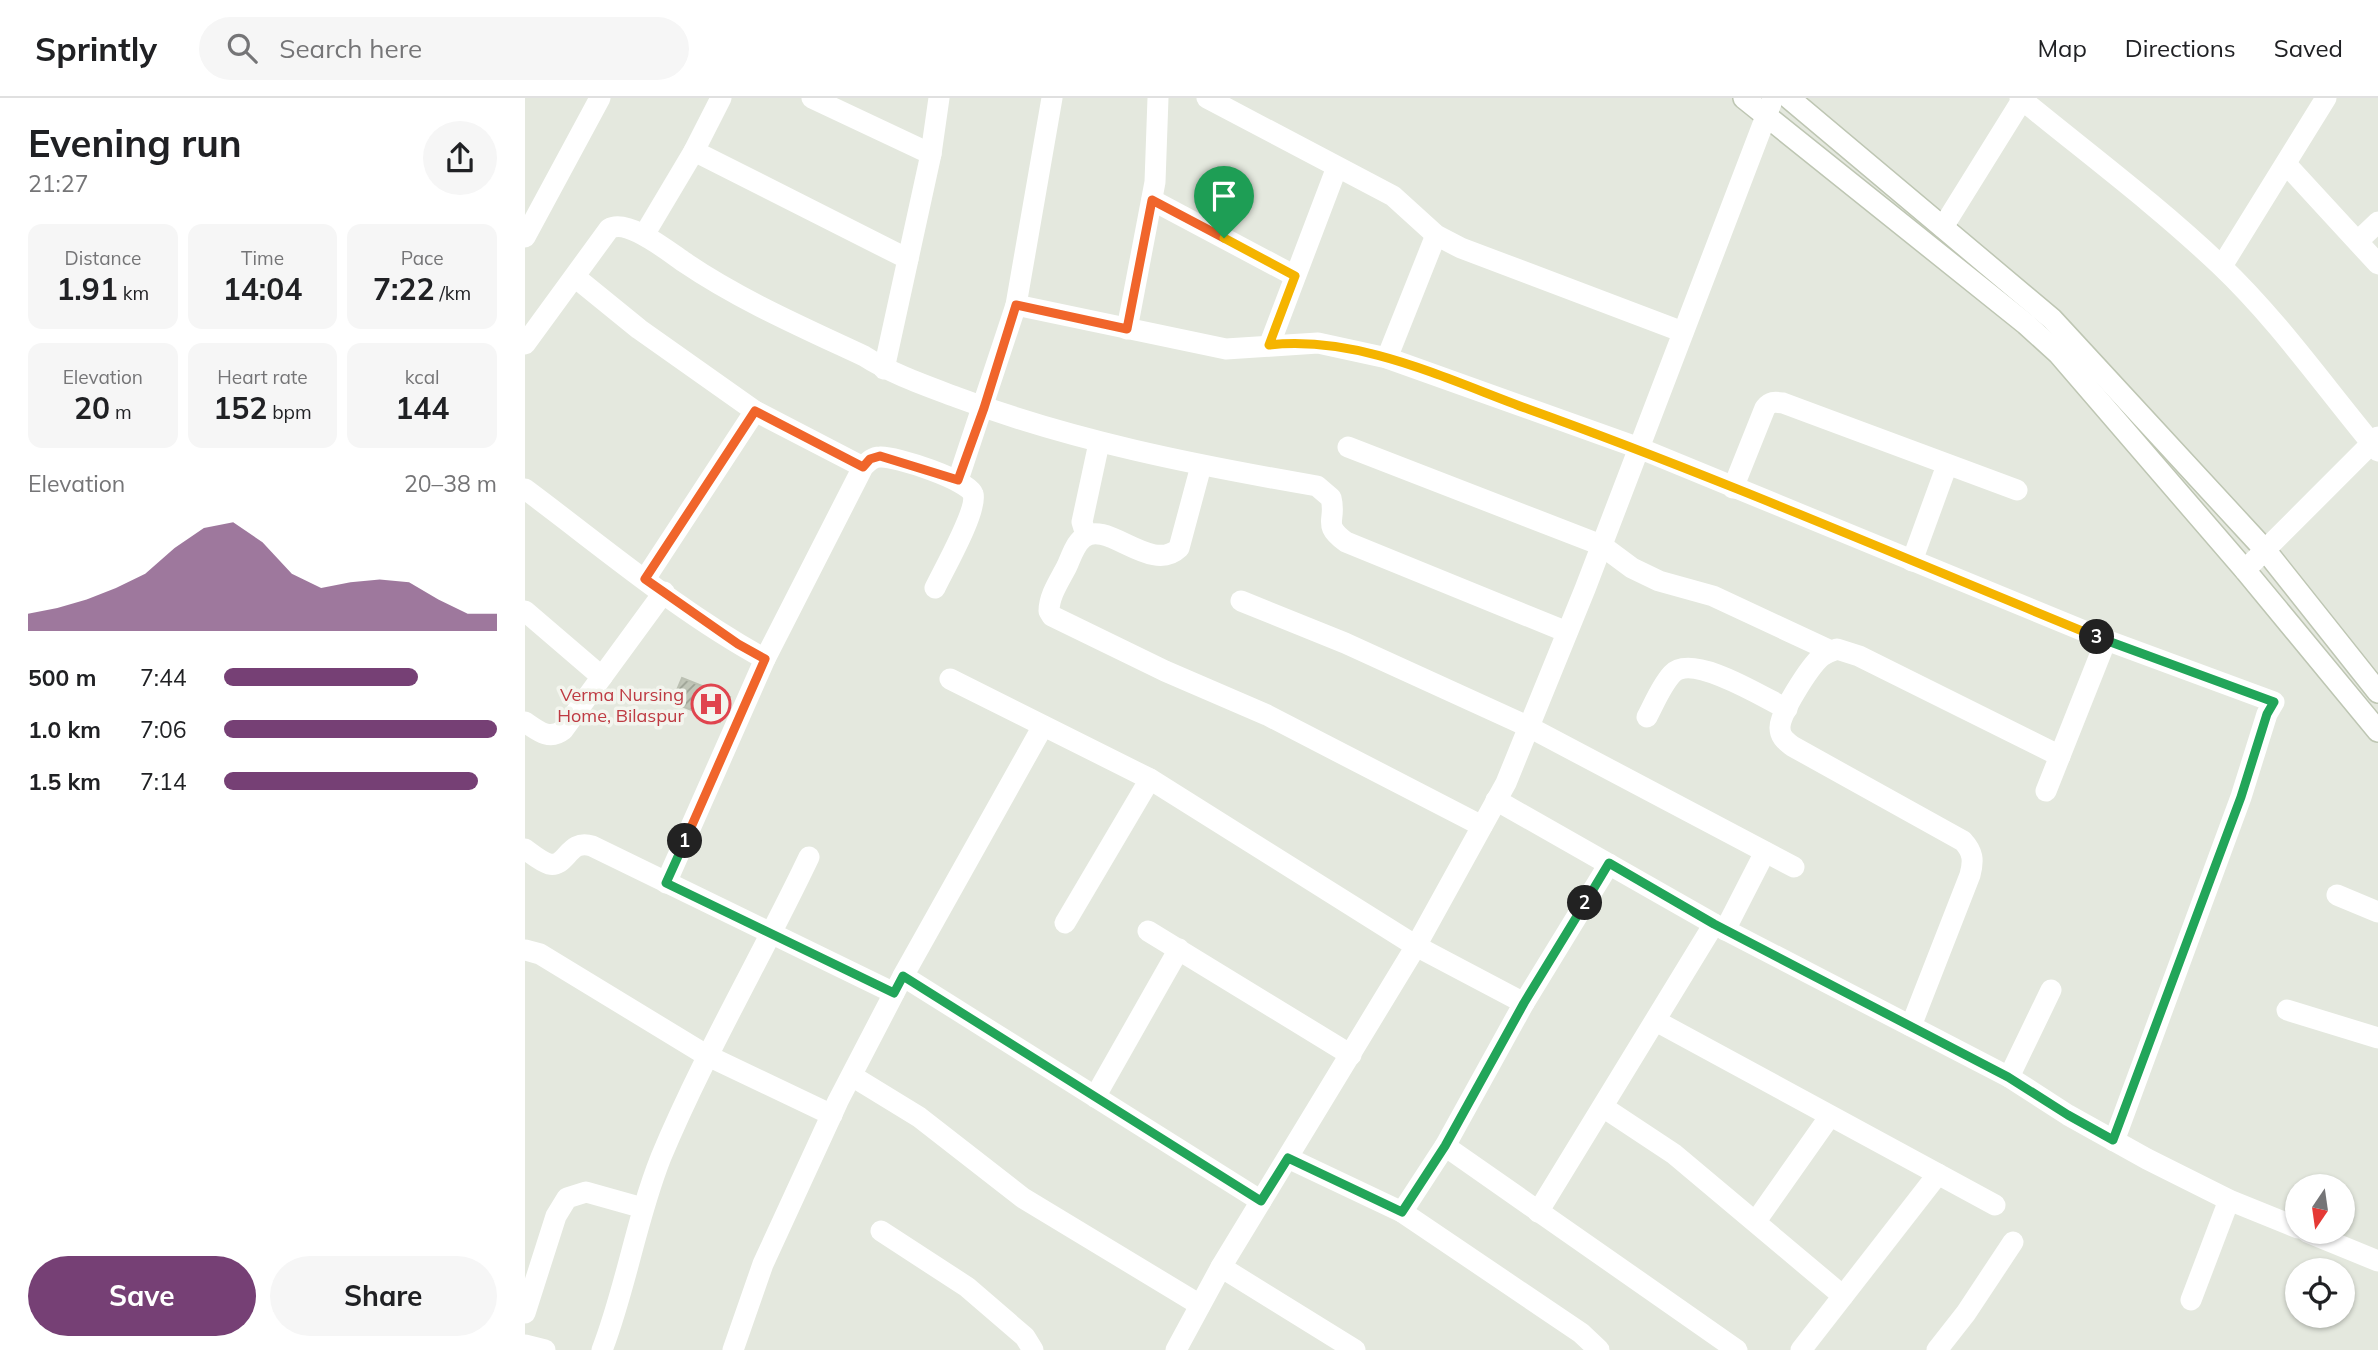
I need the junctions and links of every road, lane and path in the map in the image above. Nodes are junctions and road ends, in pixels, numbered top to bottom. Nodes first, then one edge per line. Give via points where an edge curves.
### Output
1 (600, 98) edge
2 (721, 98) edge
3 (812, 98) edge
4 (939, 98) edge
5 (1052, 98) edge
6 (1158, 98) edge
7 (1207, 98) edge
8 (1744, 98) edge
9 (1789, 98) edge
10 (2326, 98) edge
11 (2021, 99) edge
12 (840, 105) edge
13 (1770, 106) edge
14 (694, 151) junction
15 (931, 154) junction
16 (2286, 164) junction
17 (1338, 167) junction
18 (1152, 200) junction
19 (2378, 222) edge
20 (1943, 227) junction
21 (644, 235) junction
22 (1436, 235) junction
23 (525, 237) edge
24 (2358, 241) junction
25 (908, 259) junction
26 (2378, 264) edge
27 (2222, 266) junction
28 (1295, 276) junction
29 (575, 277) junction
30 (1016, 305) junction
31 (1127, 329) junction
32 (1683, 332) junction
33 (525, 344) edge
34 (1269, 345) junction
35 (1387, 358) junction
36 (884, 369) junction
37 (984, 408) junction
38 (755, 411) junction
39 (1099, 443) junction
40 (2376, 444) edge
41 (1348, 447) dead end
42 (1639, 448) junction
43 (1947, 465) junction
44 (1201, 466) junction
45 (863, 467) junction
46 (958, 480) junction
47 (1733, 488) junction
48 (525, 489) edge
49 (2017, 489) dead end
50 (1086, 535) junction
51 (1601, 545) junction
52 (2266, 551) junction
53 (1912, 561) junction
54 (2245, 570) junction
55 (645, 579) junction
56 (935, 588) dead end
57 (664, 592) junction
58 (1241, 601) dead end
59 (525, 611) edge
60 (1567, 632) junction
61 (2106, 640) junction
62 (1831, 651) junction
63 (765, 659) junction
64 (602, 677) junction
65 (950, 679) dead end
66 (2378, 692) edge
67 (1787, 709) junction
68 (1647, 717) dead end
69 (525, 722) edge
70 (1043, 726) junction
71 (1529, 727) junction
72 (2378, 731) edge
73 (2060, 756) junction
74 (1150, 779) junction
75 (2046, 791) dead end
76 (1496, 800) junction
77 (1482, 826) junction
78 (525, 849) edge
79 (1765, 852) junction
80 (809, 856) dead end
81 (1609, 863) junction
82 (1794, 867) dead end
83 (666, 883) junction
84 (2337, 895) dead end
85 (2378, 912) edge
86 (1065, 923) dead end
87 (1720, 927) junction
88 (1148, 931) dead end
89 (772, 934) junction
90 (1416, 946) junction
91 (1179, 949) junction
92 (525, 950) edge
93 (899, 984) junction
94 (2050, 990) dead end
95 (1524, 1003) junction
96 (2287, 1010) dead end
97 (1656, 1021) junction
98 (1912, 1026) junction
99 (2378, 1038) edge
100 (706, 1055) junction
101 (1351, 1055) junction
102 (852, 1076) junction
103 (2008, 1077) junction
104 (1095, 1097) junction
105 (1603, 1107) junction
106 (832, 1115) junction
107 (1830, 1116) junction
108 (2113, 1140) junction
109 (1445, 1146) junction
110 (1288, 1158) junction
111 (1938, 1174) junction
112 (2229, 1200) junction
113 (1261, 1201) junction
114 (1995, 1205) dead end
115 (643, 1208) junction
116 (1402, 1212) junction
117 (1538, 1212) junction
118 (1756, 1221) junction
119 (2285, 1223) edge
120 (881, 1231) dead end
121 (2013, 1242) dead end
122 (2336, 1244) edge
123 (2378, 1261) edge
124 (1220, 1267) junction
125 (1843, 1296) junction
126 (2191, 1300) dead end
127 (1200, 1305) junction
128 (525, 1313) edge
129 (525, 1345) edge
130 (545, 1350) edge
131 (601, 1350) edge
132 (733, 1350) edge
133 (1033, 1350) edge
134 (1177, 1350) edge
135 (1355, 1350) edge
136 (1599, 1350) edge
137 (1737, 1350) edge
138 (1801, 1350) edge
139 (1937, 1350) edge

1 - 23 street
2 - 14 street
3 - 12 street
4 - 15 street
5 - 30 street
6 - 18 street
7 - 17 street
8 - 13 street
9 - 20 street
10 - 16 street
11 - 20 street
11 - 27 street
12 - 15 street
13 - 32 street
13 - 54 street via 2058,353
14 - 21 street
14 - 25 street
15 - 25 street
16 - 24 street
16 - 27 street
17 - 22 street via 1393,196
17 - 28 street
18 - 28 street
18 - 31 street
19 - 24 street
20 - 52 street via 2052,320
21 - 29 street via 615,225
21 - 36 street via 721,288
22 - 32 street
22 - 35 street
24 - 26 street
25 - 36 street
27 - 40 street
28 - 34 street
29 - 33 street
29 - 38 street
30 - 31 street
30 - 37 street
31 - 34 street via 1226,349
32 - 42 street
34 - 35 street via 1318,343
35 - 42 street
36 - 37 street
37 - 39 street
37 - 46 street
38 - 45 street
38 - 55 street
39 - 44 street
39 - 50 street via 1081,522
40 - 52 street
41 - 51 street
42 - 47 street
42 - 51 street
43 - 47 street via 1775,402 1765,408
43 - 49 street
43 - 53 street
44 - 50 street via 1183,537 1173,554 1158,556 1104,536
44 - 60 street via 1317,486 1331,498 1331,529 1346,542
45 - 46 street via 880,456
45 - 63 street
46 - 56 street via 974,494 974,503
47 - 53 street
48 - 55 street
50 - 77 street via 1051,598 1049,611 1057,620 1267,715
51 - 60 street
51 - 62 street via 1652,578 1713,596
52 - 54 street
52 - 66 street
53 - 61 street
54 - 72 street
55 - 57 street
57 - 63 street
57 - 64 street
58 - 71 street
59 - 64 street
60 - 71 street
61 - 73 street
61 - 108 street via 2274,702
62 - 67 street via 1812,667
62 - 73 street via 1859,656
63 - 83 street
64 - 69 street via 557,735
65 - 70 street
67 - 68 street via 1709,671 1688,667 1672,674
67 - 98 street via 1780,733 1792,746 1971,849 1970,874
70 - 74 street
70 - 93 street
71 - 76 street
71 - 79 street
73 - 75 street
74 - 86 street
74 - 90 street
76 - 77 street
76 - 81 street
77 - 90 street
78 - 83 street via 553,864 573,848 587,844
79 - 82 street
79 - 87 street
80 - 89 street
81 - 87 street
81 - 95 street
83 - 89 street
84 - 85 street
87 - 97 street
87 - 98 street
88 - 91 street
89 - 93 street
89 - 100 street
90 - 95 street
90 - 101 street
91 - 101 street
91 - 104 street
92 - 100 street via 540,954
93 - 102 street
93 - 104 street
94 - 103 street
95 - 109 street
96 - 99 street
97 - 105 street
97 - 107 street
98 - 103 street
100 - 106 street
100 - 115 street
101 - 110 street
102 - 106 street
102 - 127 street via 919,1117 1023,1198
103 - 108 street
104 - 113 street
105 - 117 street
105 - 118 street via 1674,1154
106 - 132 street via 763,1264
107 - 111 street
107 - 118 street
108 - 112 street
109 - 116 street
109 - 117 street
110 - 113 street
110 - 116 street
111 - 114 street
111 - 125 street
112 - 119 street
112 - 126 street
113 - 124 street
115 - 128 street via 586,1192 568,1198 555,1216
115 - 131 street
116 - 136 street via 1581,1333
117 - 137 street
118 - 125 street
120 - 133 street via 967,1287 1025,1337
121 - 139 street
122 - 123 street
124 - 127 street
124 - 135 street
125 - 138 street
127 - 134 street
129 - 130 street

